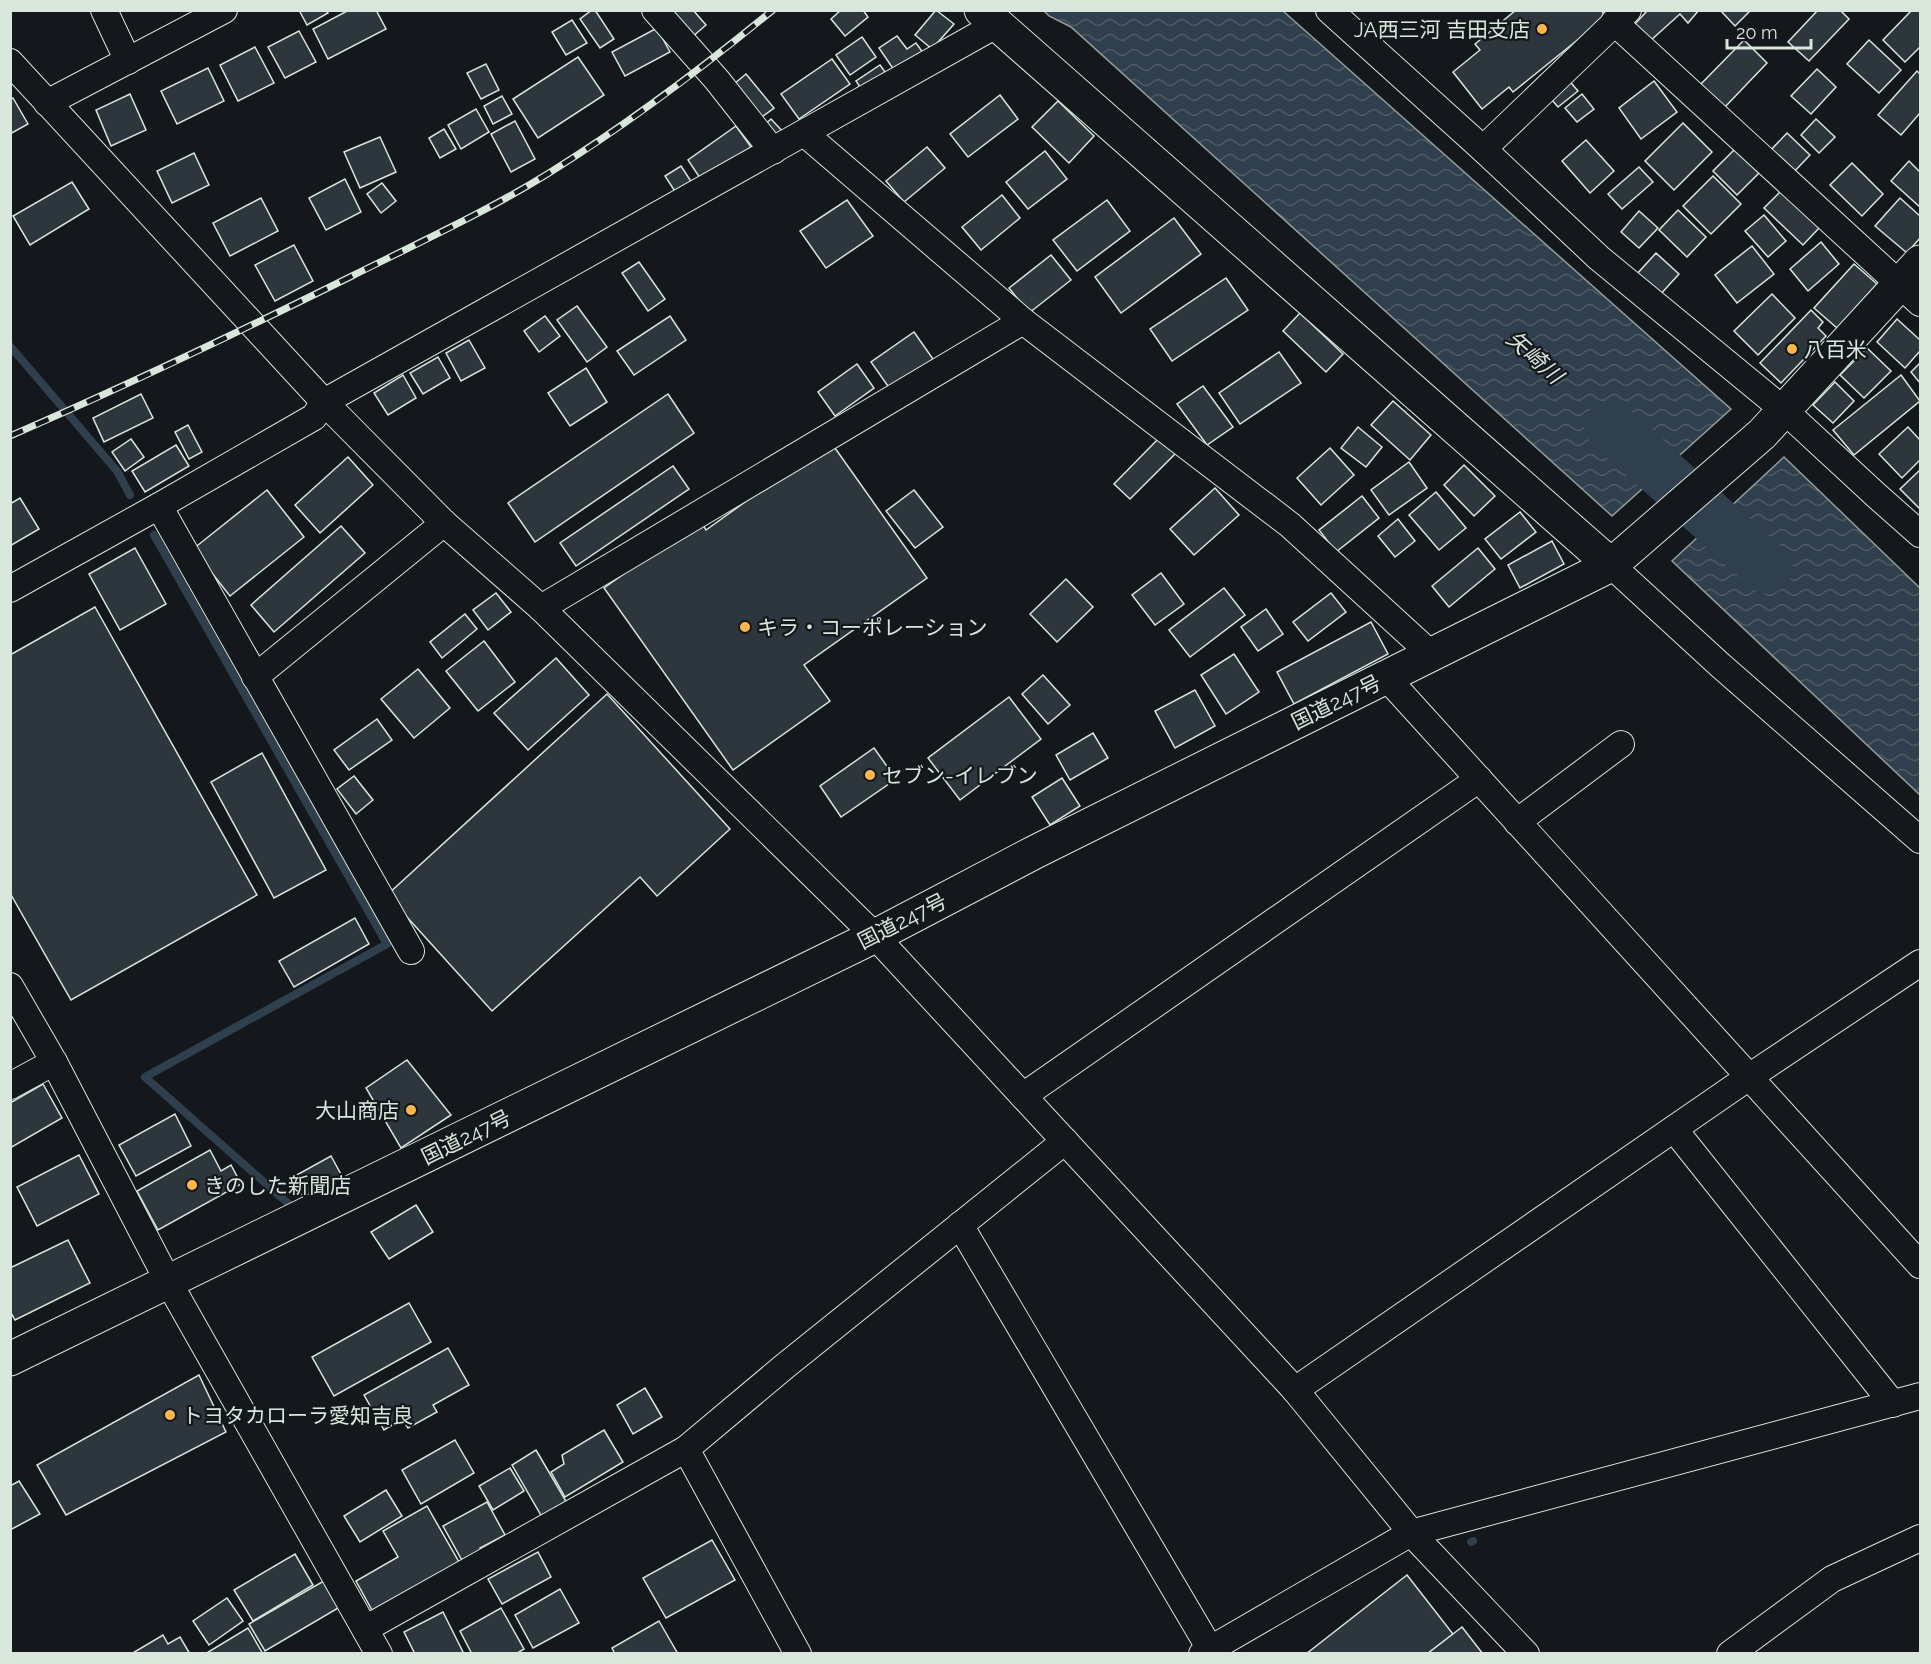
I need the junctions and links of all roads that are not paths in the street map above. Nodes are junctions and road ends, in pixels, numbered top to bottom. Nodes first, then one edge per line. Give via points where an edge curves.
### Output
1 (104, 10) edge
2 (224, 10) edge
3 (655, 10) edge
4 (1329, 10) edge
5 (1621, 16) edge
6 (989, 18) edge
7 (128, 61) junction
8 (10, 62) edge
9 (47, 103) junction
10 (804, 133) junction
11 (1483, 149) junction
12 (772, 151) junction
13 (1913, 283) edge
14 (1023, 321) junction
15 (324, 402) junction
16 (1785, 411) junction
17 (159, 506) junction
18 (444, 523) junction
19 (1920, 534) edge
20 (1611, 565) junction
21 (10, 589) edge
22 (541, 608) junction
23 (1431, 654) junction
24 (255, 676) junction
25 (1386, 677) junction
26 (1621, 744) dead end
27 (1479, 779) junction
28 (1518, 822) junction
29 (1920, 840) edge
30 (875, 936) junction
31 (411, 951) dead end
32 (1920, 963) edge
33 (10, 986) edge
34 (54, 1062) junction
35 (1749, 1077) junction
36 (10, 1086) edge
37 (1023, 1096) junction
38 (1674, 1129) junction
39 (1065, 1141) junction
40 (960, 1225) junction
41 (1920, 1265) edge
42 (169, 1283) junction
43 (10, 1359) edge
44 (1295, 1390) junction
45 (1920, 1396) edge
46 (1893, 1404) junction
47 (686, 1449) junction
48 (1412, 1533) junction
49 (1920, 1538) edge
50 (365, 1629) junction
51 (1209, 1652) edge
52 (379, 1653) edge
53 (798, 1653) edge
54 (1526, 1653) edge
55 (1730, 1653) edge

1 - 7 street
2 - 7 street
3 - 12 street via 717,80
4 - 11 street
5 - 11 street
5 - 13 street
6 - 10 street
6 - 20 main road
7 - 9 street
8 - 9 street
9 - 15 street
10 - 12 street
10 - 14 street
11 - 16 street via 1599,258
12 - 15 street
13 - 16 main road, 国道247号
14 - 22 street
14 - 23 street via 1290,525
15 - 17 street via 314,417
15 - 18 street
16 - 19 street
16 - 20 main road, 国道247号
17 - 21 street
17 - 24 street
18 - 22 street
18 - 24 street
20 - 23 main road, 国道247号
20 - 29 street
22 - 30 street
23 - 25 main road, 国道247号
24 - 31 street
25 - 27 street
25 - 30 main road, 国道247号
26 - 28 street
27 - 28 street
27 - 37 street
28 - 35 street
30 - 37 street
30 - 42 main road, 国道247号
32 - 35 street
33 - 34 street
34 - 36 street
34 - 42 street
35 - 38 street
35 - 41 street
37 - 39 street
38 - 44 street
38 - 46 street
39 - 40 street
39 - 44 street
40 - 47 street
40 - 51 street
42 - 43 main road, 国道247号
42 - 50 street
44 - 48 street
45 - 46 street
46 - 48 street
47 - 50 street
47 - 53 street
48 - 51 street
48 - 54 street
49 - 55 street via 1832,1579
50 - 52 street

